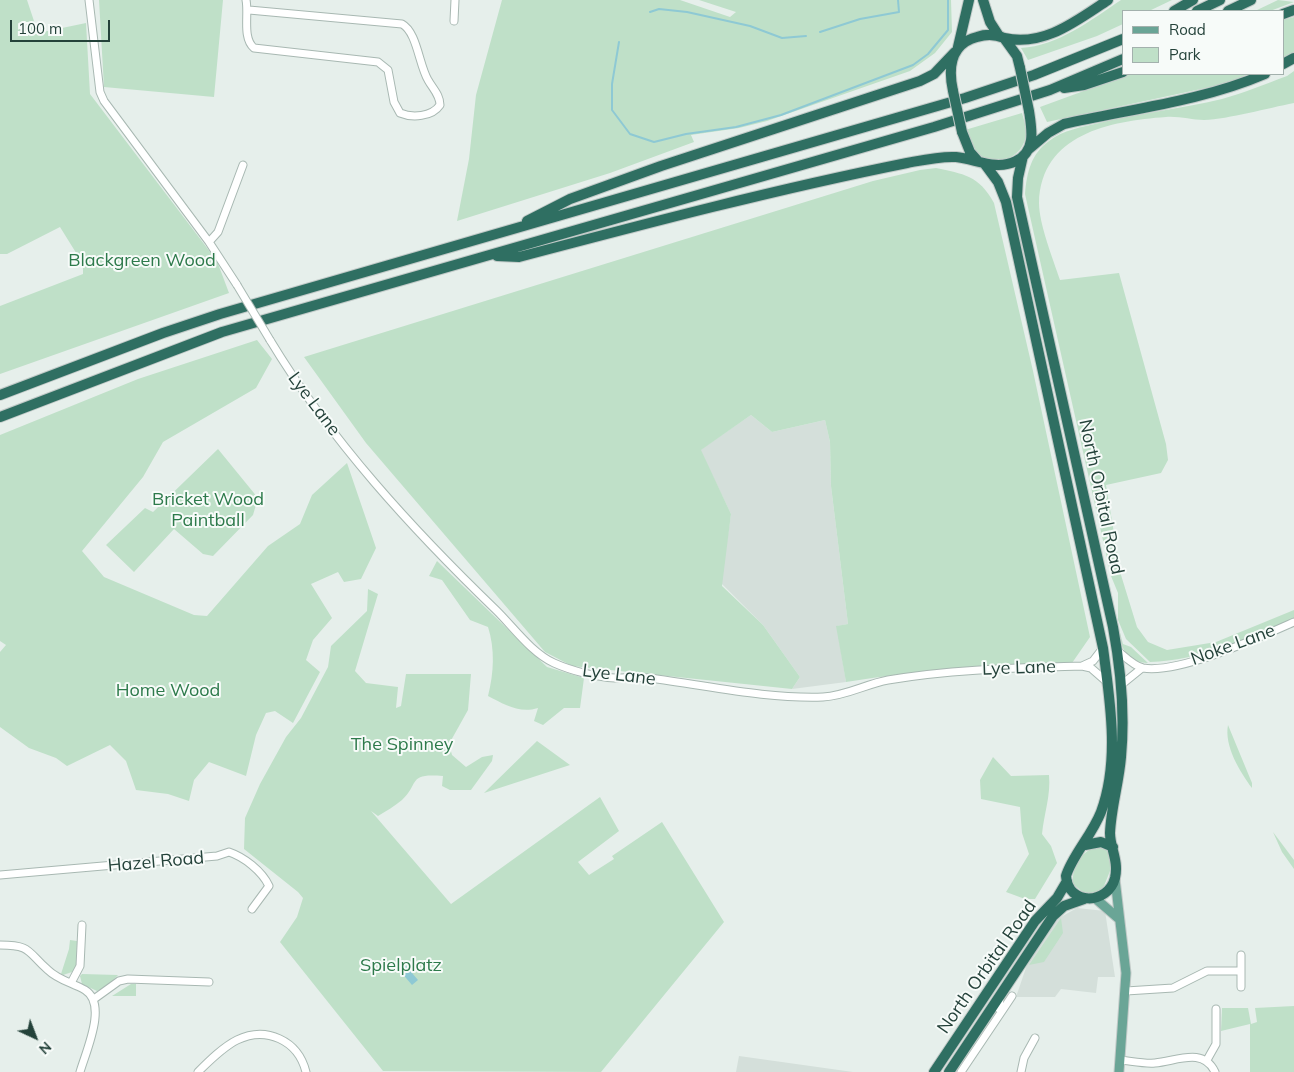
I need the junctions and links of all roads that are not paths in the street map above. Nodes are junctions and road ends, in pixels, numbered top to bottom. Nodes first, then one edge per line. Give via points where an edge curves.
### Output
1 (89, 0) edge
2 (246, 0) edge
3 (455, 0) edge
4 (969, 0) edge
5 (983, 0) edge
6 (1108, 0) edge
7 (1193, 0) edge
8 (1220, 0) edge
9 (1252, 0) edge
10 (249, 10) junction
11 (1176, 10) edge
12 (1199, 10) edge
13 (1230, 10) edge
14 (454, 21) dead end
15 (1002, 37) junction
16 (1122, 39) edge
17 (956, 50) junction
18 (1122, 59) edge
19 (1122, 72) edge
20 (1263, 75) edge
21 (1050, 90) junction
22 (1026, 153) junction
23 (982, 163) junction
24 (243, 165) dead end
25 (510, 229) junction
26 (209, 242) junction
27 (487, 256) junction
28 (0, 395) edge
29 (0, 417) edge
30 (1294, 622) edge
31 (1103, 648) junction
32 (1118, 651) junction
33 (1082, 666) junction
34 (1142, 668) junction
35 (1108, 683) junction
36 (1122, 685) junction
37 (1085, 845) junction
38 (1112, 847) junction
39 (0, 875) edge
40 (1115, 879) junction
41 (1067, 881) junction
42 (1084, 899) junction
43 (1096, 899) junction
44 (252, 909) dead end
45 (1118, 918) junction
46 (82, 925) dead end
47 (0, 945) edge
48 (1242, 955) dead end
49 (1241, 971) junction
50 (209, 982) dead end
51 (71, 984) junction
52 (1241, 987) dead end
53 (1126, 991) junction
54 (1000, 994) junction
55 (1012, 996) dead end
56 (94, 999) junction
57 (1216, 1009) dead end
58 (1002, 1011) junction
59 (1035, 1038) dead end
60 (1120, 1060) junction
61 (1207, 1060) junction
62 (80, 1072) edge
63 (198, 1072) edge
64 (306, 1072) edge
65 (934, 1072) edge
66 (949, 1072) edge
67 (961, 1072) edge
68 (1022, 1072) edge
69 (1119, 1072) edge
70 (1215, 1072) edge

1 - 26 street via 100,92 122,127
2 - 10 street
3 - 14 street
4 - 17 highway
5 - 15 highway via 990,22
6 - 15 highway via 1075,22 1044,37 1025,41
7 - 11 highway
8 - 12 highway
9 - 13 highway
10 - 10 street via 402,24 412,32 420,64 440,105 435,111 423,114 410,116 400,112 394,102 391,75 378,62 254,48 248,38
15 - 17 highway via 968,39
15 - 22 highway, North Orbital Road, bridge via 1016,56 1029,111 1032,136
16 - 25 highway via 1034,75 965,98
17 - 23 highway, North Orbital Road, bridge via 950,68 962,132 970,152
17 - 25 highway via 928,78 570,199
18 - 21 highway
19 - 21 highway via 1084,85
20 - 22 highway via 1211,93 1064,124 1048,133
21 - 27 highway via 934,127
22 - 23 highway via 1007,164
22 - 32 highway, North Orbital Road via 1017,188 1020,212
23 - 27 highway via 956,157 908,163 666,218 520,257
23 - 31 highway, North Orbital Road via 998,182 1006,202
24 - 26 street via 218,232
25 - 28 highway via 220,314
26 - 33 street, Lye Lane, bridge via 300,387 357,460 439,554 531,645 554,663 608,677 645,678 805,697 854,692 888,680 985,669
27 - 29 highway via 222,332
30 - 34 street, Noke Lane via 1210,656
31 - 33 street, Lye Lane via 1093,661
31 - 35 highway, North Orbital Road
32 - 34 street
32 - 36 highway, North Orbital Road
33 - 35 street, Lye Lane via 1091,668
34 - 36 street
35 - 37 highway, North Orbital Road via 1109,781 1101,811
36 - 38 highway, North Orbital Road via 1123,734 1110,833
37 - 38 highway via 1101,842
37 - 41 highway via 1068,870
38 - 40 highway
39 - 44 street, Hazel Road via 217,856 229,852 252,866 269,886
40 - 43 highway
40 - 45 main road
41 - 42 highway via 1073,892
41 - 65 highway, North Orbital Road via 1057,898 1034,921
42 - 43 highway
42 - 54 highway, North Orbital Road via 1064,906 1053,916
43 - 45 main road
45 - 53 main road
46 - 51 street via 80,966
47 - 51 street via 29,950 47,970
48 - 49 street
49 - 52 street
49 - 53 street via 1207,971 1173,988
50 - 56 street via 128,979
51 - 56 street
53 - 60 main road
54 - 58 street via 999,1009
54 - 66 highway, North Orbital Road
55 - 58 street
56 - 62 street via 96,1016
57 - 61 street via 1216,1044
58 - 67 street
59 - 68 street via 1024,1058
60 - 61 street via 1151,1063 1195,1057
60 - 69 main road
61 - 70 street
63 - 64 street via 230,1044 257,1034 274,1036 288,1043 301,1059

